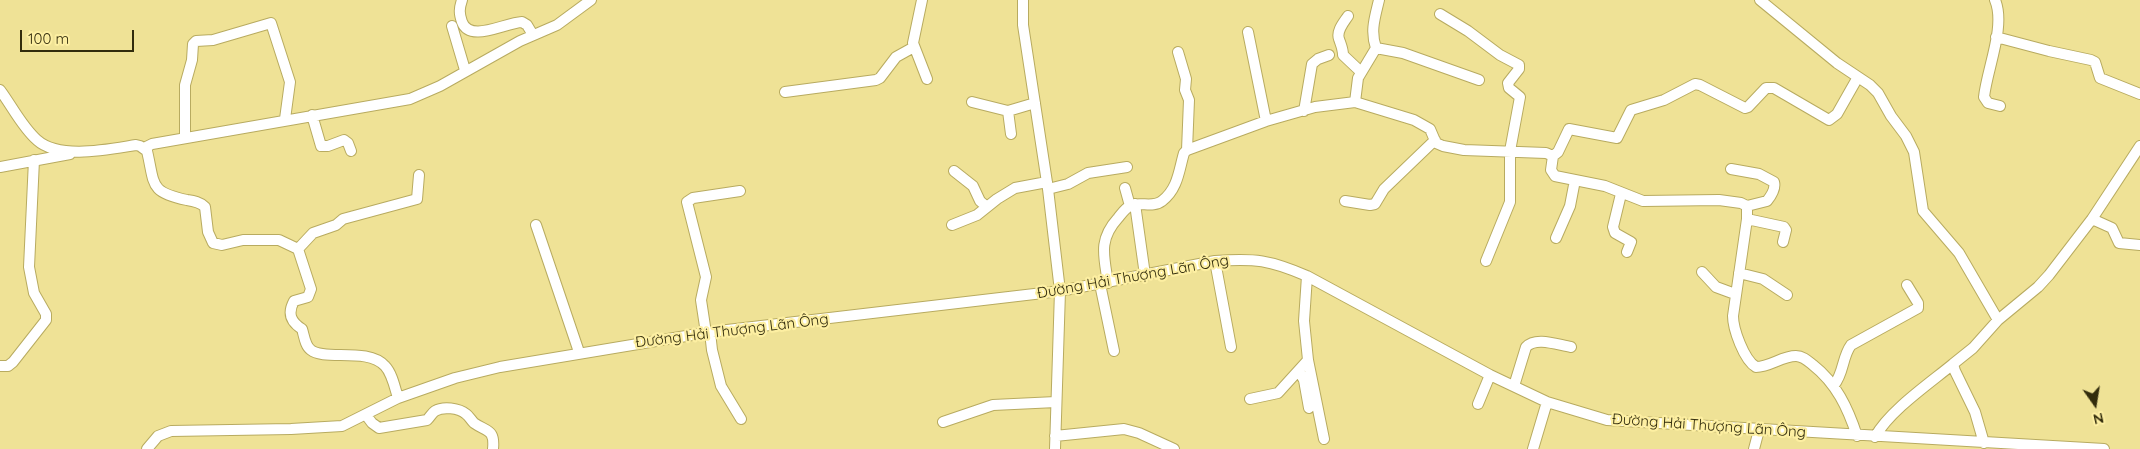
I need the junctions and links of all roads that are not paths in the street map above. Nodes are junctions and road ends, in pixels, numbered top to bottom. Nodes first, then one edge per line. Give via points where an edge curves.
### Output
1 (462, 0) edge
2 (591, 0) edge
3 (922, 0) edge
4 (1379, 0) edge
5 (1760, 0) edge
6 (1995, 0) edge
7 (1024, 1) edge
8 (1440, 14) dead end
9 (1348, 16) dead end
10 (452, 26) dead end
11 (1248, 32) dead end
12 (534, 35) junction
13 (1996, 37) junction
14 (914, 47) junction
15 (1376, 48) junction
16 (1178, 52) dead end
17 (1329, 55) dead end
18 (465, 70) junction
19 (1361, 72) junction
20 (1858, 77) junction
21 (927, 79) dead end
22 (1479, 80) dead end
23 (0, 90) edge
24 (785, 92) dead end
25 (2140, 94) edge
26 (972, 102) dead end
27 (1035, 102) junction
28 (1355, 102) junction
29 (2000, 106) dead end
30 (1008, 111) junction
31 (1304, 111) junction
32 (312, 115) junction
33 (285, 119) junction
34 (1266, 121) junction
35 (1011, 134) dead end
36 (185, 138) junction
37 (1435, 140) junction
38 (2140, 146) edge
39 (144, 148) junction
40 (1187, 150) junction
41 (83, 151) junction
42 (350, 151) dead end
43 (1510, 151) junction
44 (1553, 156) junction
45 (34, 160) junction
46 (0, 167) edge
47 (1127, 168) dead end
48 (1730, 169) dead end
49 (954, 171) dead end
50 (419, 175) dead end
51 (1575, 180) junction
52 (1047, 185) junction
53 (1125, 188) dead end
54 (740, 191) dead end
55 (1621, 194) junction
56 (1345, 202) dead end
57 (1132, 205) junction
58 (1747, 206) junction
59 (987, 207) junction
60 (1747, 219) junction
61 (2092, 219) junction
62 (536, 225) dead end
63 (952, 225) dead end
64 (1556, 238) dead end
65 (1783, 242) dead end
66 (2140, 245) edge
67 (298, 249) junction
68 (1627, 252) dead end
69 (1215, 261) junction
70 (1486, 261) dead end
71 (1702, 272) dead end
72 (1739, 273) junction
73 (1144, 276) junction
74 (1307, 276) junction
75 (1104, 284) junction
76 (1907, 285) dead end
77 (1060, 291) junction
78 (1735, 294) junction
79 (1787, 295) dead end
80 (1998, 320) junction
81 (708, 332) junction
82 (1571, 347) dead end
83 (1231, 348) dead end
84 (1114, 351) dead end
85 (579, 352) junction
86 (1308, 360) junction
87 (1953, 364) junction
88 (0, 366) edge
89 (1299, 371) junction
90 (1490, 376) junction
91 (1834, 385) junction
92 (1514, 386) junction
93 (398, 398) junction
94 (1250, 400) dead end
95 (1056, 402) junction
96 (1547, 402) junction
97 (1478, 404) dead end
98 (1309, 408) dead end
99 (366, 415) junction
100 (741, 419) dead end
101 (943, 422) dead end
102 (1759, 430) junction
103 (1055, 436) junction
104 (1857, 436) junction
105 (1875, 437) junction
106 (1324, 439) dead end
107 (1984, 443) junction
108 (148, 449) edge
109 (493, 449) edge
110 (1055, 449) edge
111 (1174, 449) edge
112 (1533, 449) edge
113 (1754, 449) edge
114 (2104, 449) edge

1 - 12 street via 459,14 469,32 522,22
2 - 12 street via 562,23
3 - 14 street
4 - 15 street via 1372,26
5 - 20 street
6 - 13 street via 1999,13
7 - 27 street via 1024,25
8 - 43 street via 1519,65 1508,83 1520,97
9 - 19 street via 1338,37 1343,56
10 - 18 street
11 - 34 street
12 - 18 street
13 - 25 street via 2091,60 2095,62 2100,78
13 - 29 street via 1984,97 1988,103
14 - 21 street
14 - 24 street via 896,58 876,80
15 - 19 street
15 - 22 street via 1403,53
16 - 40 street via 1189,100
17 - 31 street via 1312,64
18 - 32 street via 410,99
19 - 28 street
20 - 44 street via 1837,114 1829,120 1774,88 1766,88 1744,108 1695,84 1664,100 1631,110 1617,138 1569,129
20 - 80 street via 1878,93 1906,136 1916,160 1922,208 1967,264
23 - 41 street via 31,134 42,144 61,150
26 - 30 street
27 - 30 street
27 - 52 street
28 - 31 street
28 - 37 street via 1414,120 1430,129
30 - 35 street
31 - 34 street
32 - 33 street
32 - 42 street via 321,146 344,140
33 - 36 street
33 - 36 street via 290,82 271,23 193,44 185,85
34 - 40 street
36 - 39 street
37 - 43 street via 1453,148
37 - 56 street via 1384,189 1375,204
38 - 61 street
39 - 41 street via 136,145
39 - 67 street via 160,192 205,207 213,243 279,240
40 - 57 street via 1175,185 1165,198 1154,205
41 - 45 street
43 - 44 street
43 - 70 street via 1510,202
44 - 51 street via 1553,174
45 - 46 street
45 - 88 street via 29,267 34,293 46,320 13,362
47 - 52 street via 1088,173 1068,184
48 - 58 street via 1759,174 1774,182 1767,201
49 - 59 street via 973,186
50 - 67 street via 417,200 343,219 313,233
51 - 55 street via 1604,186
51 - 64 street via 1570,206
52 - 59 street via 1015,188
52 - 77 street
53 - 57 street
54 - 81 street via 687,201 706,277 701,300
55 - 58 street via 1652,202 1719,200
55 - 68 street via 1613,228 1631,242
57 - 73 street
57 - 75 street via 1105,235
58 - 60 street
59 - 63 street via 977,215
60 - 65 street via 1784,227
60 - 72 street
61 - 66 street via 2112,228 2119,243
61 - 80 street via 2050,275
62 - 85 street
67 - 93 street via 311,289 308,296 294,301 290,316 293,323 302,329 307,346 316,353 348,354 381,362 388,370
69 - 73 street, Đường Hải Thượng Lãn Ông
69 - 74 street, Đường Hải Thượng Lãn Ông via 1268,261
69 - 83 street
71 - 78 street via 1716,287
72 - 78 street
72 - 79 street via 1763,279
73 - 75 street, Đường Hải Thượng Lãn Ông
74 - 86 street via 1304,321
74 - 90 street, Đường Hải Thượng Lãn Ông
75 - 77 street, Đường Hải Thượng Lãn Ông
75 - 84 street
76 - 91 street via 1918,308 1851,345 1842,373
77 - 81 street, Đường Hải Thượng Lãn Ông
77 - 95 street
78 - 91 street via 1734,327 1752,366 1763,367 1800,356
80 - 87 street via 1973,348
81 - 85 street, Đường Hải Thượng Lãn Ông
81 - 100 street via 721,386
82 - 92 street via 1536,341 1530,343
85 - 93 street, Đường Hải Thượng Lãn Ông via 480,371
86 - 89 street
86 - 106 street
87 - 105 street via 1897,411
87 - 107 street via 1975,412
89 - 94 street via 1278,393
89 - 98 street
90 - 92 street, Đường Hải Thượng Lãn Ông
90 - 97 street
91 - 104 street
92 - 96 street, Đường Hải Thượng Lãn Ông
93 - 99 street, Đường Hải Thượng Lãn Ông
95 - 101 street via 993,405
95 - 103 street
96 - 102 street, Đường Hải Thượng Lãn Ông via 1607,420
96 - 112 street
99 - 108 street, Đường Hải Thượng Lãn Ông via 335,427 171,431 158,436
99 - 109 street via 374,426 382,428 427,420 442,409 457,410 490,431 494,438
102 - 104 street, Đường Hải Thượng Lãn Ông
102 - 113 street
103 - 110 street
103 - 111 street via 1129,429
104 - 105 street, Đường Hải Thượng Lãn Ông
105 - 107 street, Đường Hải Thượng Lãn Ông
107 - 114 street, Đường Hải Thượng Lãn Ông

